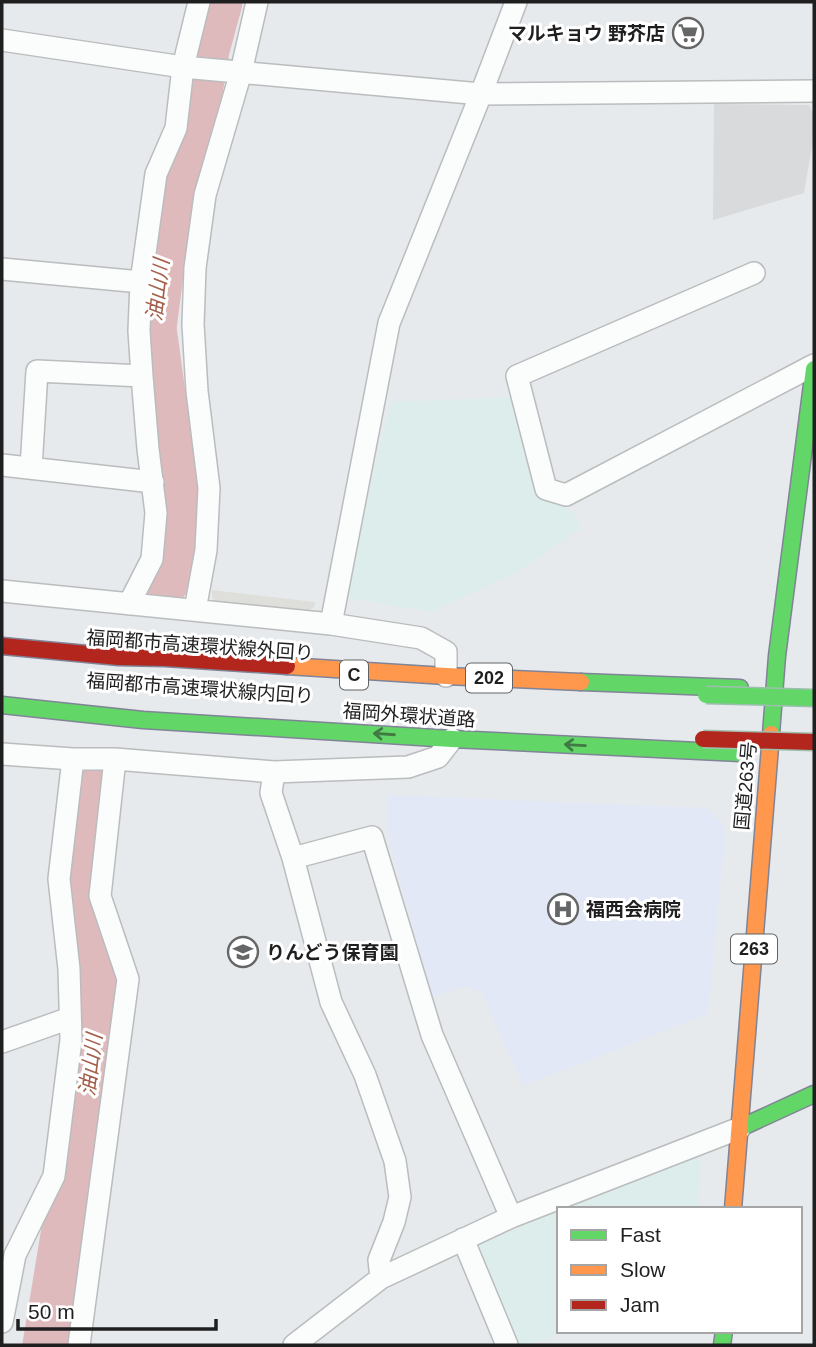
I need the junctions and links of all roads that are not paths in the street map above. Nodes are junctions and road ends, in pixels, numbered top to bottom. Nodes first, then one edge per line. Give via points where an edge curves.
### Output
1 (199, 2) edge
2 (257, 2) edge
3 (516, 2) edge
4 (2, 40) edge
5 (183, 67) junction
6 (241, 72) junction
7 (814, 91) edge
8 (481, 94) junction
9 (2, 269) edge
10 (754, 273) dead end
11 (141, 282) junction
12 (814, 367) edge
13 (142, 376) junction
14 (2, 465) edge
15 (31, 468) junction
16 (153, 482) junction
17 (2, 591) edge
18 (134, 605) junction
19 (195, 610) junction
20 (331, 624) junction
21 (41, 633) dead end
22 (2, 646) edge
23 (2, 653) edge
24 (119, 657) junction
25 (446, 676) junction
26 (775, 689) junction
27 (814, 691) edge
28 (2, 696) edge
29 (814, 698) edge
30 (2, 705) edge
31 (92, 713) junction
32 (15, 722) dead end
33 (452, 739) junction
34 (814, 742) edge
35 (2, 754) edge
36 (769, 754) junction
37 (814, 755) edge
38 (73, 759) junction
39 (115, 759) junction
40 (274, 772) junction
41 (293, 858) junction
42 (70, 1018) junction
43 (2, 1042) edge
44 (814, 1094) edge
45 (740, 1128) junction
46 (733, 1207) edge
47 (511, 1217) junction
48 (463, 1239) junction
49 (381, 1278) junction
50 (2, 1322) edge
51 (79, 1345) edge
52 (294, 1345) edge
53 (507, 1345) edge

1 - 5 street
2 - 6 street
3 - 8 street
4 - 5 street
5 - 6 street
5 - 11 street via 176,128 156,174
6 - 8 street
6 - 19 street via 205,195 195,268 192,324 209,488 206,550
7 - 8 street
8 - 20 street via 389,323
9 - 11 street
10 - 12 street via 517,376 546,489 566,495
11 - 13 street
12 - 26 main road, 国道263号 / 263
13 - 15 street via 37,370
13 - 16 street
14 - 15 street
15 - 16 street
16 - 18 street via 152,559
17 - 18 street
18 - 19 street
19 - 20 street
20 - 25 street via 421,638 446,652
21 - 24 main road
22 - 24 main road, 202
23 - 29 main road, 福岡都市高速環状線外回り / C, bridge
24 - 25 main road, 202
25 - 26 main road, 202
26 - 27 main road, 202
26 - 36 main road, 国道263号 / 263
28 - 34 main road, 福岡都市高速環状線内回り / C, bridge
30 - 31 main road, 福岡外環状道路
31 - 32 main road
33 -> 31 main road, 福岡外環状道路
36 -> 33 main road, 福岡外環状道路
33 - 40 street via 438,757 408,767
35 - 38 street
36 - 37 main road, 福岡外環状道路
36 - 45 main road, 国道263号 / 263
38 - 39 street
38 - 42 street via 59,879
39 - 40 street
39 - 51 street via 100,896 128,979
40 - 41 street via 271,793
41 - 47 street via 372,837 432,1035
41 - 49 street via 331,1002 365,1075 396,1161 400,1196 379,1260
42 - 43 street
42 - 50 street via 54,1176 15,1255
44 - 45 main road
45 - 46 main road, 国道263号 / 263
45 - 47 street
47 - 48 street
48 - 49 street
48 - 53 street
49 - 52 street

